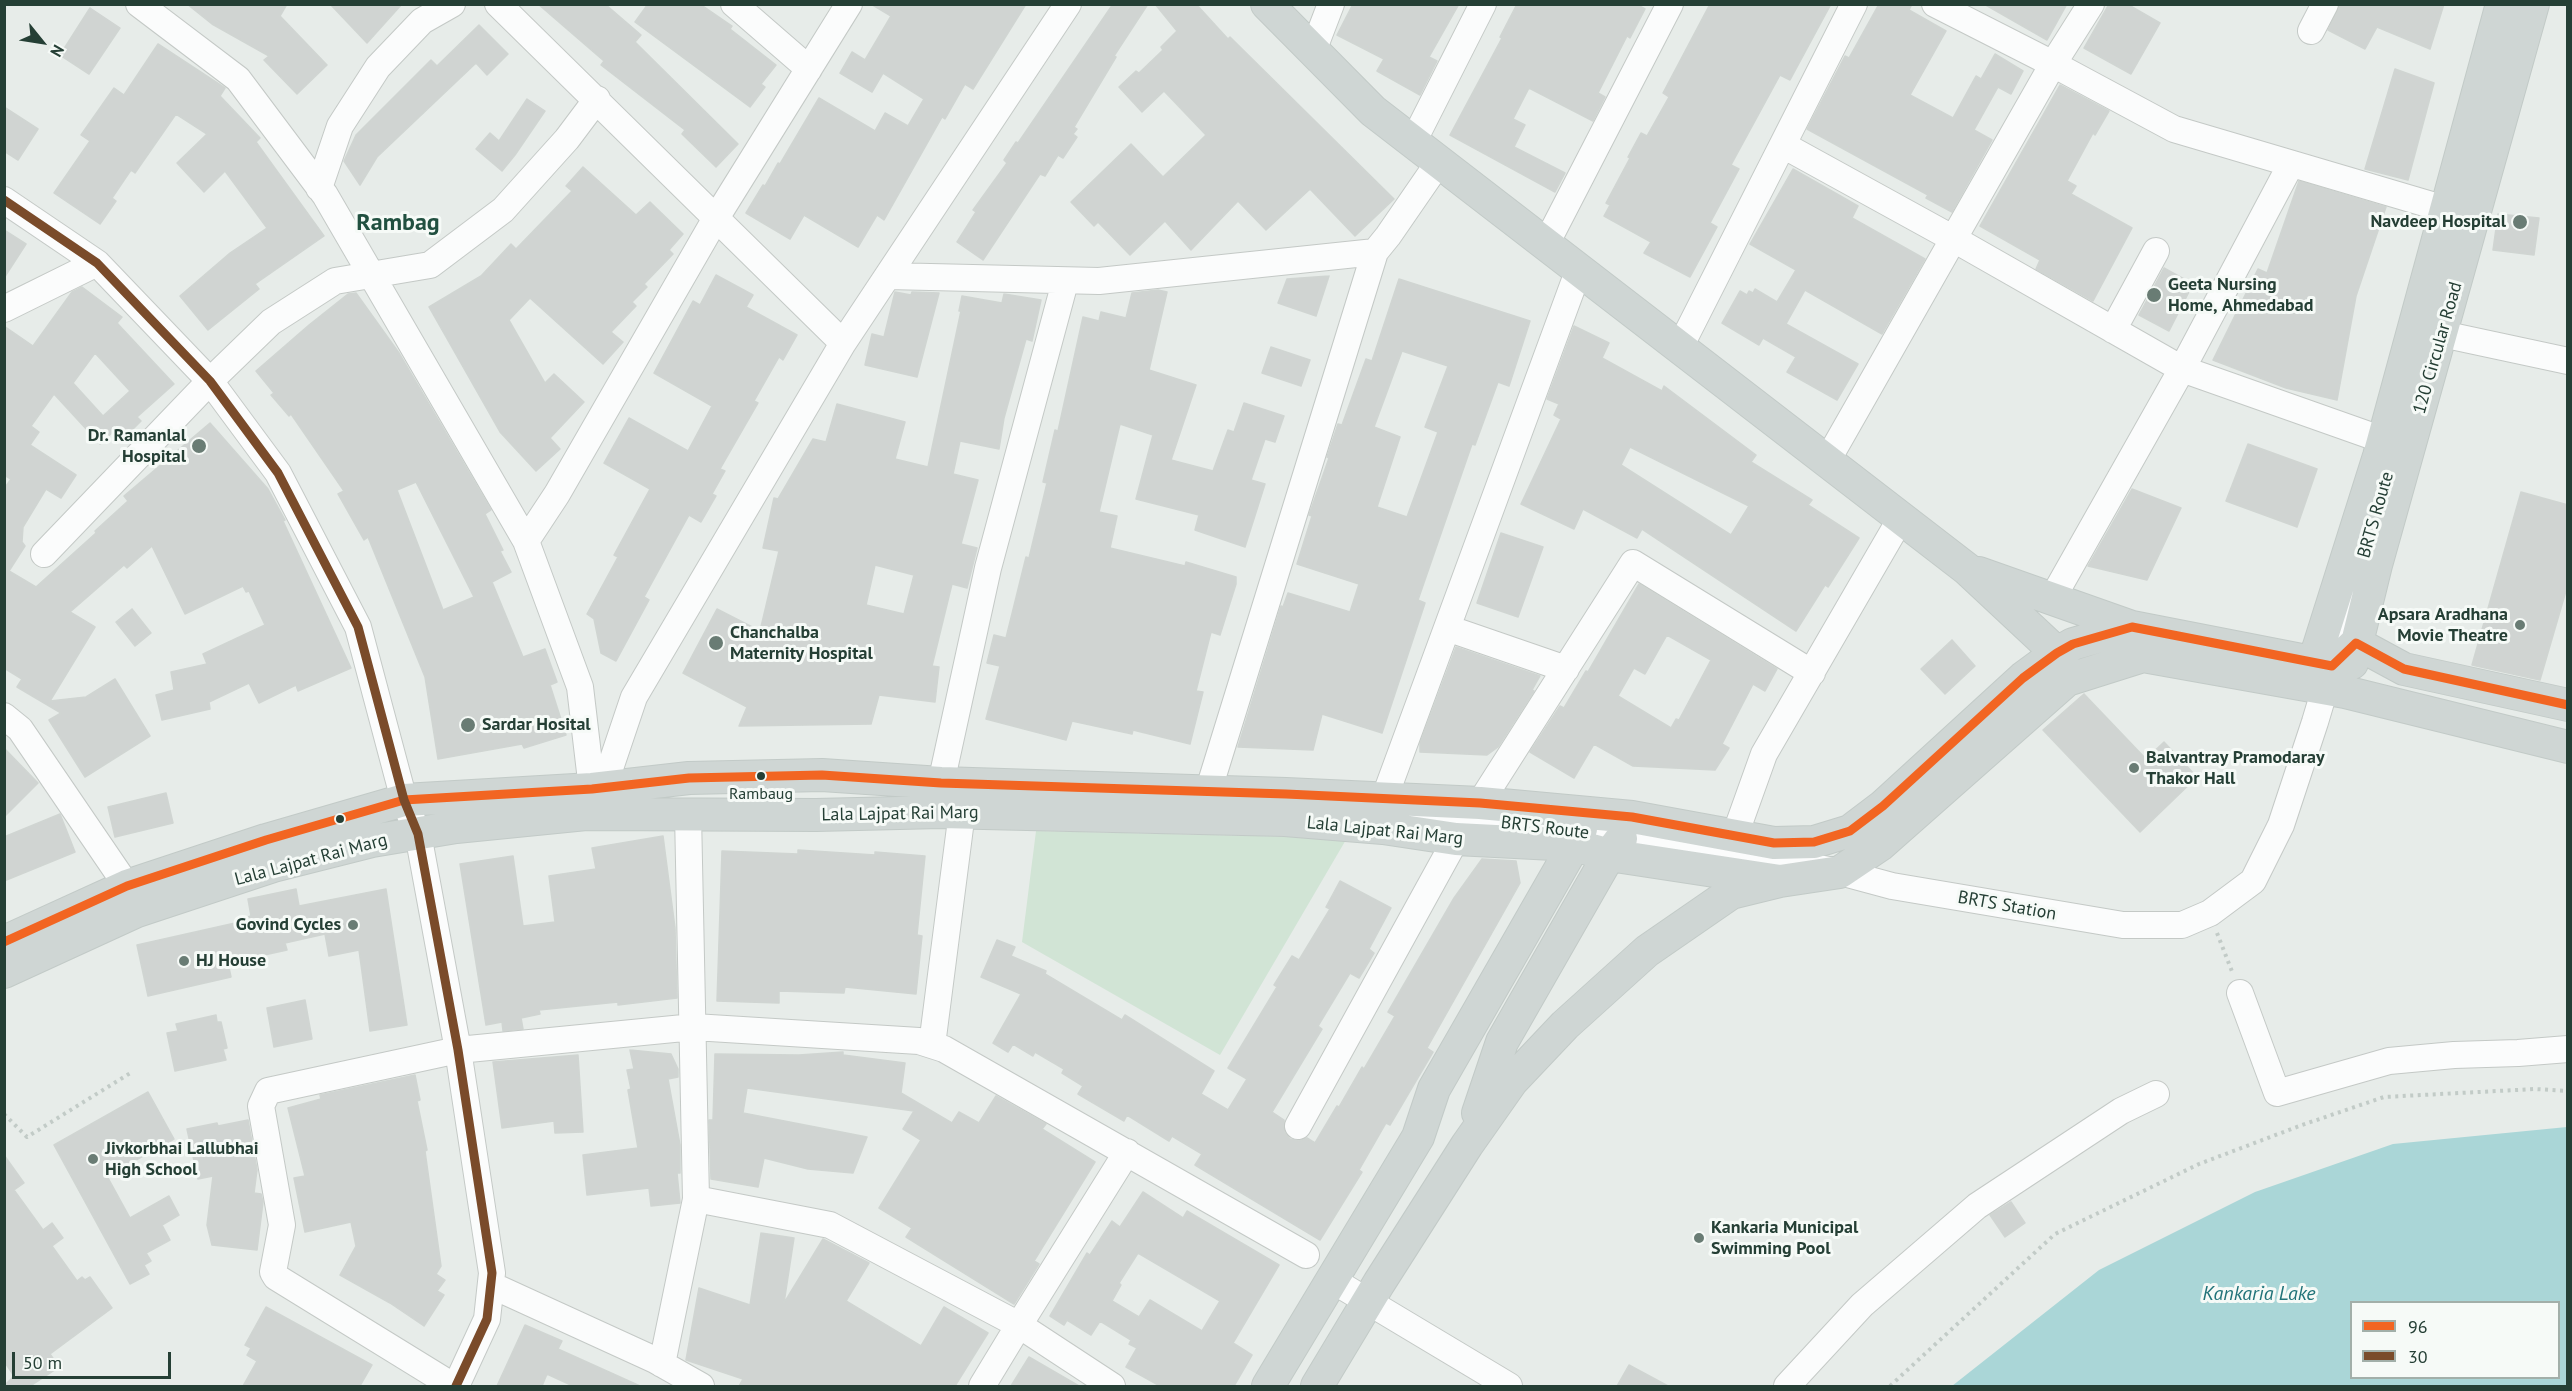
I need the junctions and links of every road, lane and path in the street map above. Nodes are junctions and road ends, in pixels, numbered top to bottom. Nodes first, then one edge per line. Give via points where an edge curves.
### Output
1 (139, 4) edge
2 (452, 4) edge
3 (498, 4) edge
4 (734, 4) edge
5 (849, 4) edge
6 (1068, 4) edge
7 (1267, 4) edge
8 (1331, 4) edge
9 (1483, 4) edge
10 (1670, 4) edge
11 (1854, 4) edge
12 (1935, 4) edge
13 (2091, 4) edge
14 (2325, 4) edge
15 (2502, 4) edge
16 (2517, 4) edge
17 (2533, 4) edge
18 (2311, 30) dead end
19 (1313, 51) junction
20 (2053, 64) junction
21 (809, 69) junction
22 (597, 99) junction
23 (1413, 142) junction
24 (1782, 145) junction
25 (1439, 162) junction
26 (2291, 164) junction
27 (319, 188) junction
28 (4, 200) edge
29 (2445, 208) junction
30 (716, 218) junction
31 (1952, 238) junction
32 (1546, 244) junction
33 (2156, 251) dead end
34 (1375, 252) junction
35 (97, 263) junction
36 (1579, 269) junction
37 (371, 275) junction
38 (888, 276) junction
39 (1065, 282) junction
40 (4, 309) edge
41 (2114, 330) junction
42 (2442, 334) junction
43 (843, 343) junction
44 (1679, 349) junction
45 (2568, 361) edge
46 (2182, 369) junction
47 (210, 381) junction
48 (2383, 440) junction
49 (1827, 461) junction
50 (1901, 518) junction
51 (526, 541) junction
52 (44, 554) dead end
53 (1967, 569) junction
54 (2052, 599) junction
55 (2132, 627) junction
56 (1447, 628) junction
57 (2356, 643) junction
58 (2062, 666) junction
59 (1566, 669) junction
60 (1812, 673) junction
61 (2324, 679) junction
62 (2568, 705) edge
63 (4, 716) edge
64 (2568, 747) edge
65 (941, 783) junction
66 (598, 788) junction
67 (1208, 792) junction
68 (1384, 799) junction
69 (1480, 803) junction
70 (694, 810) junction
71 (962, 812) junction
72 (412, 819) junction
73 (1581, 830) junction
74 (1735, 835) junction
75 (1621, 836) junction
76 (1456, 839) junction
77 (1840, 872) junction
78 (1780, 881) junction
79 (127, 886) junction
80 (2210, 913) junction
81 (2123, 925) joint
82 (4, 942) edge
83 (4, 957) edge
84 (4, 972) edge
85 (2240, 993) joint
86 (694, 1027) junction
87 (932, 1045) junction
88 (2568, 1049) edge
89 (458, 1050) junction
90 (132, 1072) dead end
91 (2568, 1091) edge
92 (2156, 1094) dead end
93 (4, 1113) edge
94 (1298, 1126) dead end
95 (1467, 1145) junction
96 (1410, 1150) junction
97 (1127, 1152) junction
98 (1449, 1172) junction
99 (696, 1199) junction
100 (1306, 1255) dead end
101 (1332, 1280) junction
102 (491, 1285) junction
103 (1367, 1302) junction
104 (1018, 1325) junction
105 (662, 1364) junction
106 (454, 1386) edge
107 (701, 1386) edge
108 (982, 1386) edge
109 (1112, 1386) edge
110 (1268, 1386) edge
111 (1317, 1386) edge
112 (1509, 1386) edge
113 (1786, 1386) edge
114 (1890, 1386) edge

1 - 27 street via 238,79
2 - 27 street via 422,21 378,67 340,126
3 - 22 street
4 - 21 street
5 - 21 street
6 - 38 street
7 - 19 main road
8 - 19 street
9 - 23 street
10 - 32 street
11 - 24 street
12 - 20 street
13 - 20 street
14 - 18 street
15 - 29 main road, 120 Circular Road
16 - 61 street, BRTS Route via 2422,355
17 - 42 main road, 120 Circular Road
19 - 23 main road via 1373,111
20 - 26 street via 2174,129
20 - 31 street
21 - 30 street
22 - 30 street
22 - 37 street via 503,210 430,265
23 - 25 main road
24 - 31 street
24 - 44 street
25 - 32 main road
25 - 34 street
26 - 29 street
26 - 46 street
27 - 37 street
28 - 35 street
29 - 48 main road, 120 Circular Road
30 - 43 street
30 - 51 street
31 - 41 street
31 - 49 street
32 - 36 main road
33 - 41 street
34 - 39 street
34 - 67 street
35 - 40 street
35 - 47 street
36 - 44 main road
36 - 56 street
37 - 47 street via 335,281 271,322
37 - 51 street
38 - 39 street
38 - 43 street
39 - 65 street via 988,567
41 - 46 street
42 - 45 street
42 - 57 main road, 120 Circular Road
43 - 66 street via 634,697
44 - 49 main road
46 - 48 street
46 - 54 street
47 - 52 street
47 - 72 street via 278,473 358,627
48 - 61 main road, 120 Circular Road
49 - 50 main road
50 - 53 main road
50 - 60 street
51 - 66 street via 580,687
53 - 54 main road
53 - 58 main road
54 - 55 main road
55 - 58 main road, Lala Lajpat Rai Marg via 2073,644
55 - 61 main road, Lala Lajpat Rai Marg
56 - 59 street
56 - 68 street
57 - 61 main road, 120 Circular Road
57 - 62 main road via 2404,669
58 - 61 main road via 2143,657
58 - 74 main road, Lala Lajpat Rai Marg via 2023,678 1883,806 1850,831 1814,842 1774,843
58 - 77 main road via 1880,845
59 - 60 street via 1633,563
59 - 69 street
60 - 74 street via 1764,754
61 - 64 main road
61 - 80 street, BRTS Route via 2281,825 2253,881
63 - 79 street via 20,729
65 - 66 main road, Lala Lajpat Rai Marg via 822,775 689,778
65 - 67 main road, Lala Lajpat Rai Marg
66 - 72 main road, Lala Lajpat Rai Marg
67 - 68 main road, Lala Lajpat Rai Marg
68 - 69 main road, Lala Lajpat Rai Marg
69 - 73 main road, Lala Lajpat Rai Marg
70 - 71 main road, Lala Lajpat Rai Marg via 816,815
70 - 72 main road, Lala Lajpat Rai Marg via 585,814 456,827
70 - 73 street, BRTS Route via 762,802 1231,804
70 - 86 street via 689,929
71 - 76 main road, Lala Lajpat Rai Marg via 1285,820
71 - 87 street
72 - 79 main road, Lala Lajpat Rai Marg via 266,840
72 - 83 street via 182,881
72 - 84 main road, Lala Lajpat Rai Marg via 372,841 262,870 137,911
72 - 89 street
73 - 75 main road, Lala Lajpat Rai Marg
73 - 75 main road, Lala Lajpat Rai Marg
73 - 76 main road, Lala Lajpat Rai Marg
73 - 96 main road via 1434,1089
74 - 75 main road, Lala Lajpat Rai Marg
75 - 77 street
75 - 78 main road, Lala Lajpat Rai Marg
75 - 95 main road via 1502,1042
76 - 94 street
77 - 78 main road
77 - 81 street, BRTS Station via 1892,886
78 - 95 main road via 1731,893 1647,951 1565,1024 1512,1081
79 - 82 main road, Lala Lajpat Rai Marg
80 - 81 street, BRTS Route via 2182,926
80 - 85 path
85 - 88 street via 2277,1093 2389,1061
86 - 87 street via 919,1041
86 - 89 street
86 - 99 street
87 - 97 street
89 - 102 street
89 - 106 street via 277,1088 268,1091 261,1106 282,1225 273,1266 276,1277
90 - 93 path via 27,1137
91 - 114 path via 2535,1089 2384,1097 2199,1164 2055,1234
92 - 113 street via 2121,1111 1977,1206 1862,1305
95 - 98 main road
96 - 98 main road
96 - 101 main road
97 - 100 street
97 - 104 street
98 - 103 main road
99 - 104 street via 830,1225
99 - 105 street
101 - 103 street
101 - 110 main road
102 - 105 street
102 - 106 street via 487,1318
103 - 111 main road
103 - 112 street
104 - 108 street
104 - 109 street
105 - 107 street

